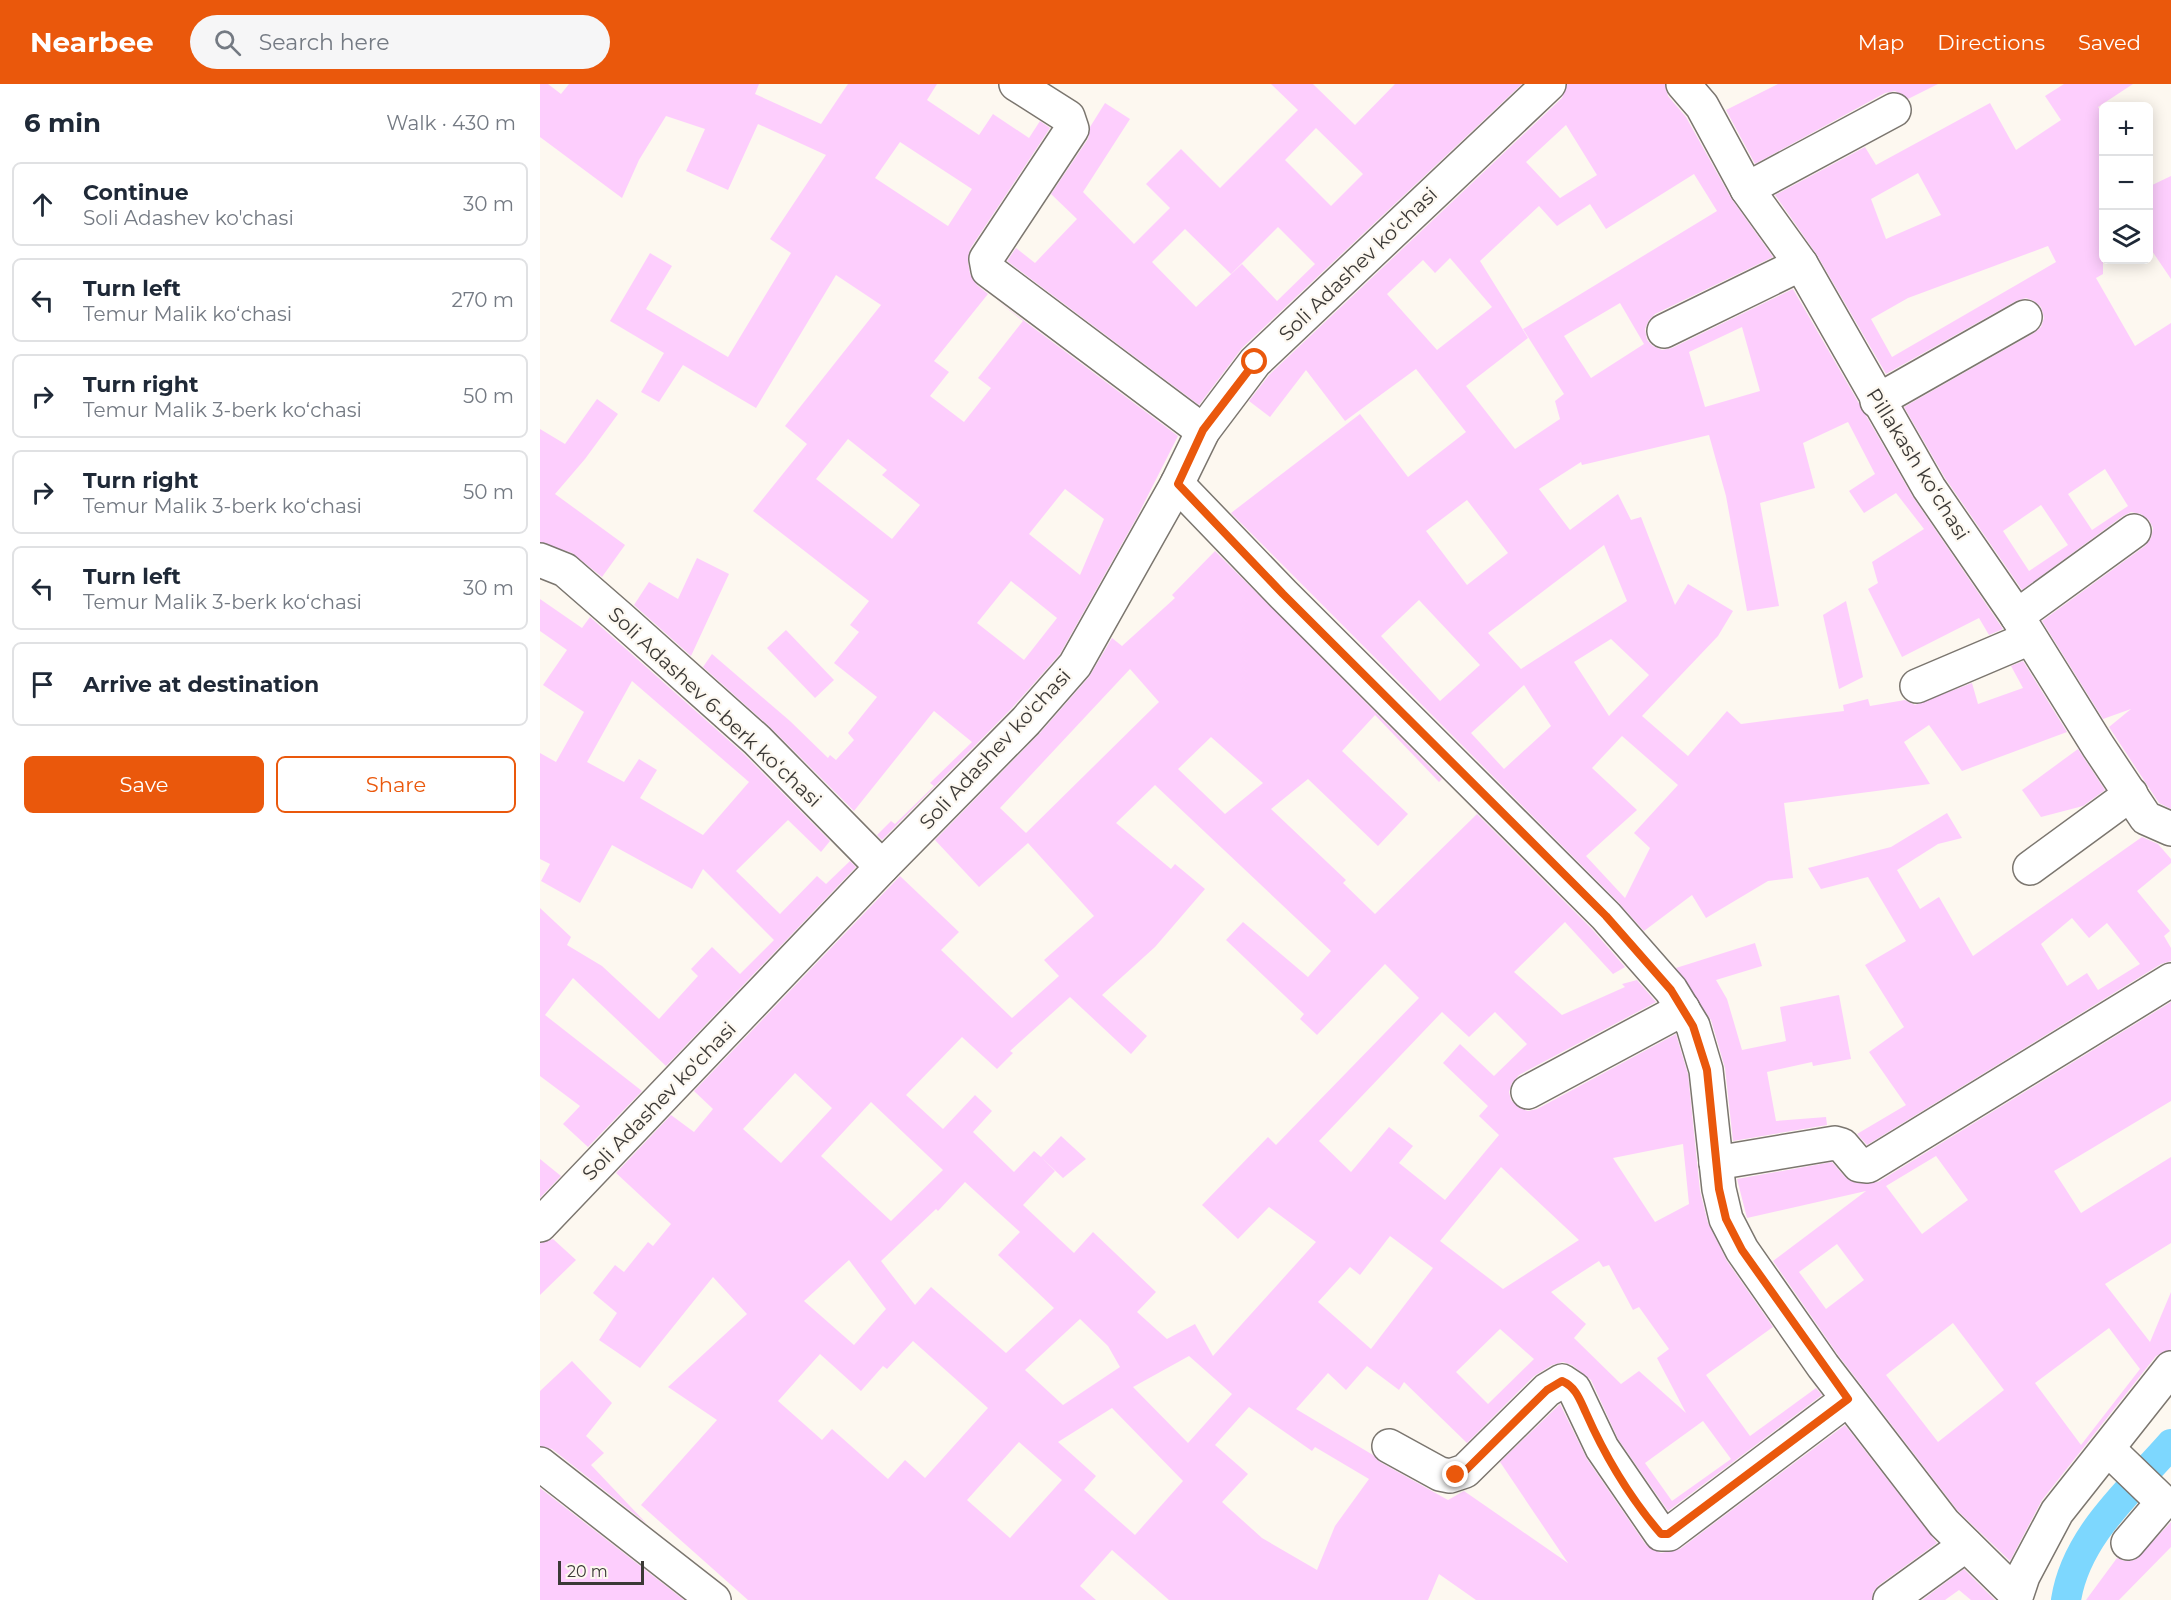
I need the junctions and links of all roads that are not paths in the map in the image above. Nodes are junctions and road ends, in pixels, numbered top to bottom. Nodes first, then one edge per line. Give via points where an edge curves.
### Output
1 (1016, 84) edge
2 (1549, 84) edge
3 (1683, 84) edge
4 (1894, 110) dead end
5 (1747, 189) junction
6 (1801, 264) junction
7 (2025, 317) dead end
8 (1664, 331) dead end
9 (1878, 400) junction
10 (1203, 430) junction
11 (1178, 484) junction
12 (2134, 531) dead end
13 (540, 560) edge
14 (2024, 627) junction
15 (1917, 686) dead end
16 (2131, 794) junction
17 (2171, 829) edge
18 (882, 867) junction
19 (2030, 868) dead end
20 (2171, 981) edge
21 (1683, 1009) junction
22 (1528, 1092) dead end
23 (1716, 1163) junction
24 (540, 1225) edge
25 (2171, 1368) edge
26 (1848, 1399) junction
27 (1389, 1446) dead end
28 (2116, 1458) junction
29 (540, 1464) edge
30 (2128, 1543) dead end
31 (1966, 1545) junction
32 (2015, 1596) edge
33 (714, 1600) edge
34 (1890, 1600) edge

1 - 10 street via 1068,117 1072,129 986,259 988,270
2 - 10 street, Soli Adashev ko'chasi via 1255,362
3 - 5 street, Pillakash koʻchasi via 1702,106
4 - 5 street
5 - 6 street, Pillakash koʻchasi
6 - 8 street
6 - 9 street, Pillakash koʻchasi
7 - 9 street
9 - 14 street, Pillakash koʻchasi via 1929,488
10 - 11 street, Soli Adashev ko'chasi
11 - 18 street, Soli Adashev ko'chasi via 1075,665 1026,721
11 - 21 street via 1606,916
12 - 14 street
13 - 18 street, Soli Adashev 6-berk koʻchasi via 565,570 628,624 757,740
14 - 15 street
14 - 16 street, Pillakash koʻchasi
16 - 17 street, Pillakash koʻchasi via 2146,818
16 - 19 street
18 - 24 street, Soli Adashev ko'chasi
20 - 23 street via 1868,1166 1859,1165 1842,1145 1835,1143
21 - 22 street
21 - 23 street via 1693,1026 1707,1070
23 - 26 street via 1726,1219 1742,1250
25 - 28 street
26 - 27 street via 1668,1534 1661,1534 1628,1489 1602,1449 1574,1389 1562,1381 1547,1390 1465,1471 1456,1475 1440,1474
26 - 31 street via 1944,1523
28 - 30 street via 2162,1500 2162,1506
28 - 32 street via 2057,1512
29 - 33 street
31 - 32 street
31 - 34 street

